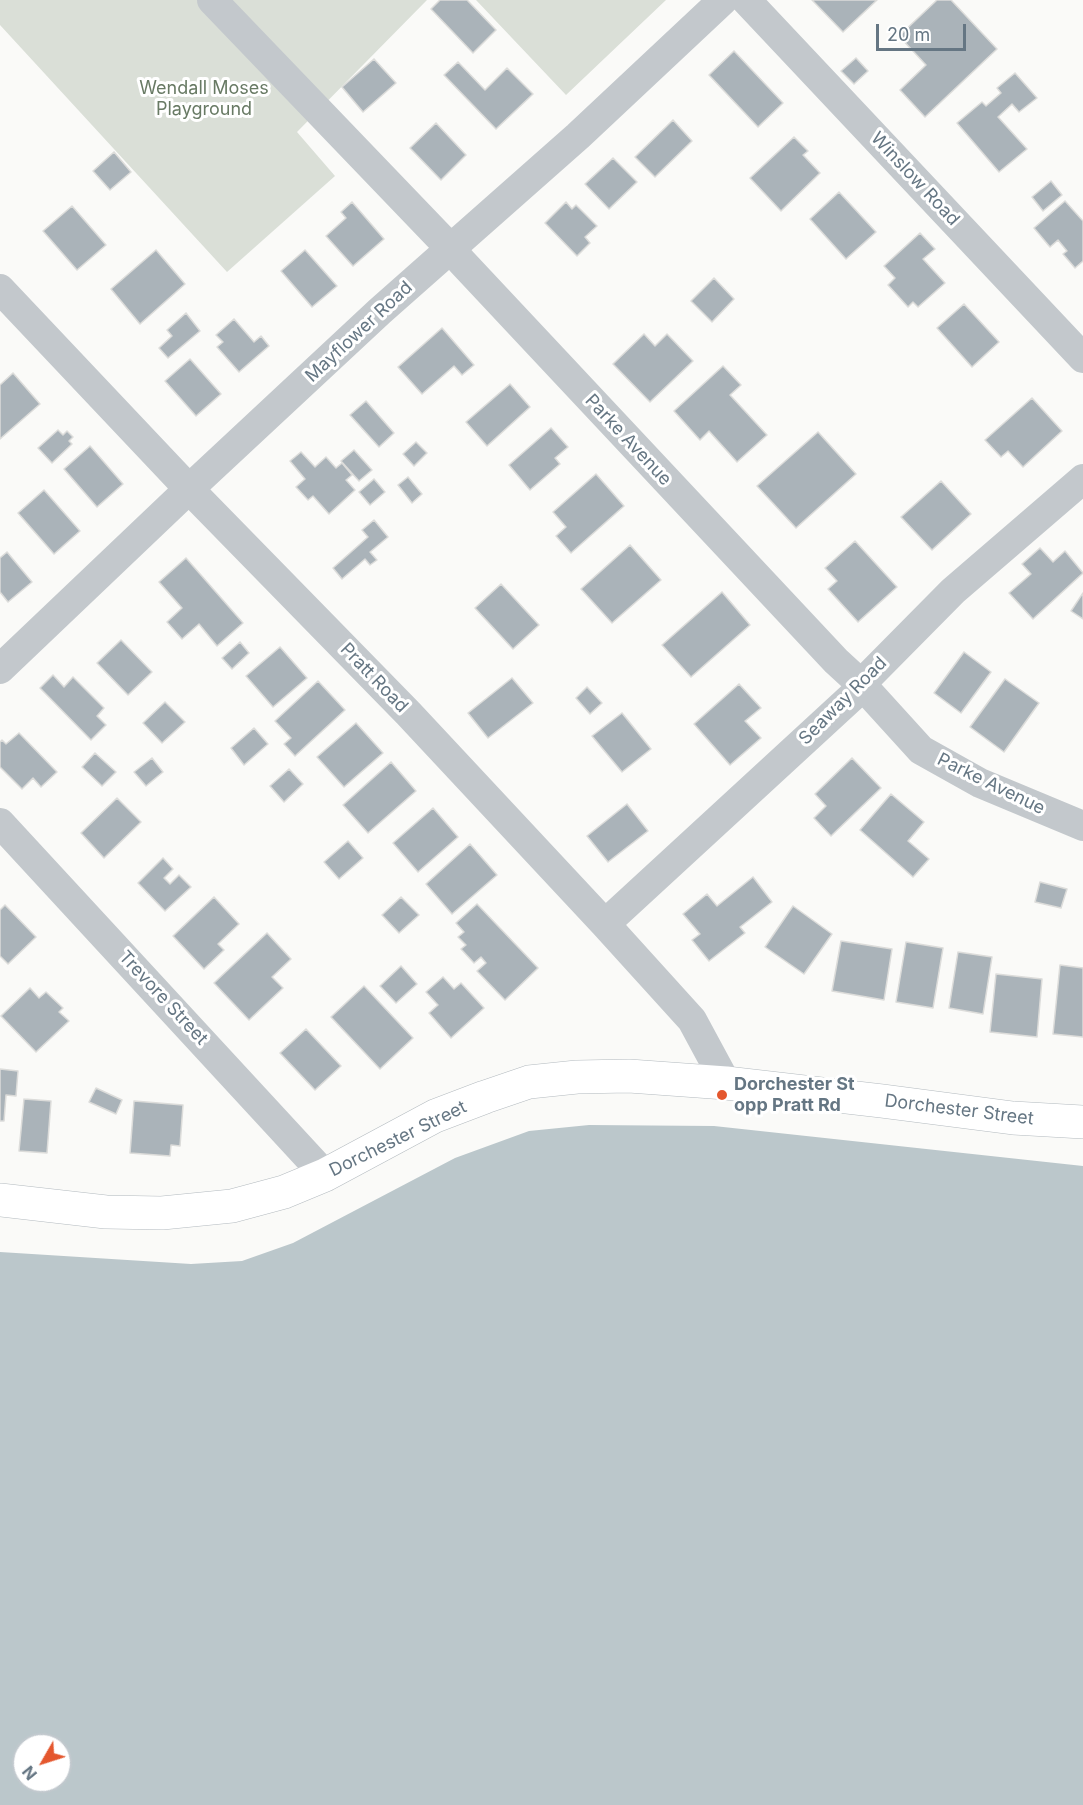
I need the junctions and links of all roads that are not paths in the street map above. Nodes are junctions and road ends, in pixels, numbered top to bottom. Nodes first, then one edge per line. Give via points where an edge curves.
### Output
1 (212, 0) edge
2 (723, 0) edge
3 (746, 0) edge
4 (450, 248) junction
5 (0, 289) edge
6 (1083, 358) edge
7 (1083, 479) edge
8 (189, 489) junction
9 (0, 669) edge
10 (861, 684) junction
11 (0, 823) edge
12 (1083, 826) edge
13 (605, 924) junction
14 (726, 1083) junction
15 (1083, 1122) edge
16 (325, 1175) junction
17 (0, 1200) edge

1 - 4 street, Parke Avenue
2 - 4 street, Mayflower Road via 578,136
3 - 6 street, Winslow Road
4 - 8 street, Mayflower Road
4 - 10 street, Parke Avenue
5 - 8 street, Pratt Road
7 - 10 street, Seaway Road via 952,591
8 - 9 street, Mayflower Road
8 - 13 street, Pratt Road via 408,713
10 - 12 street, Parke Avenue via 921,750 980,783
10 - 13 street, Seaway Road
11 - 16 street, Trevore Street
13 - 14 street, Pratt Road via 692,1020
14 - 15 street, Dorchester Street via 1013,1118
14 - 16 street, Dorchester Street via 629,1076 529,1082 435,1116
16 - 17 street, Dorchester Street via 284,1192 232,1206 162,1213 106,1212

